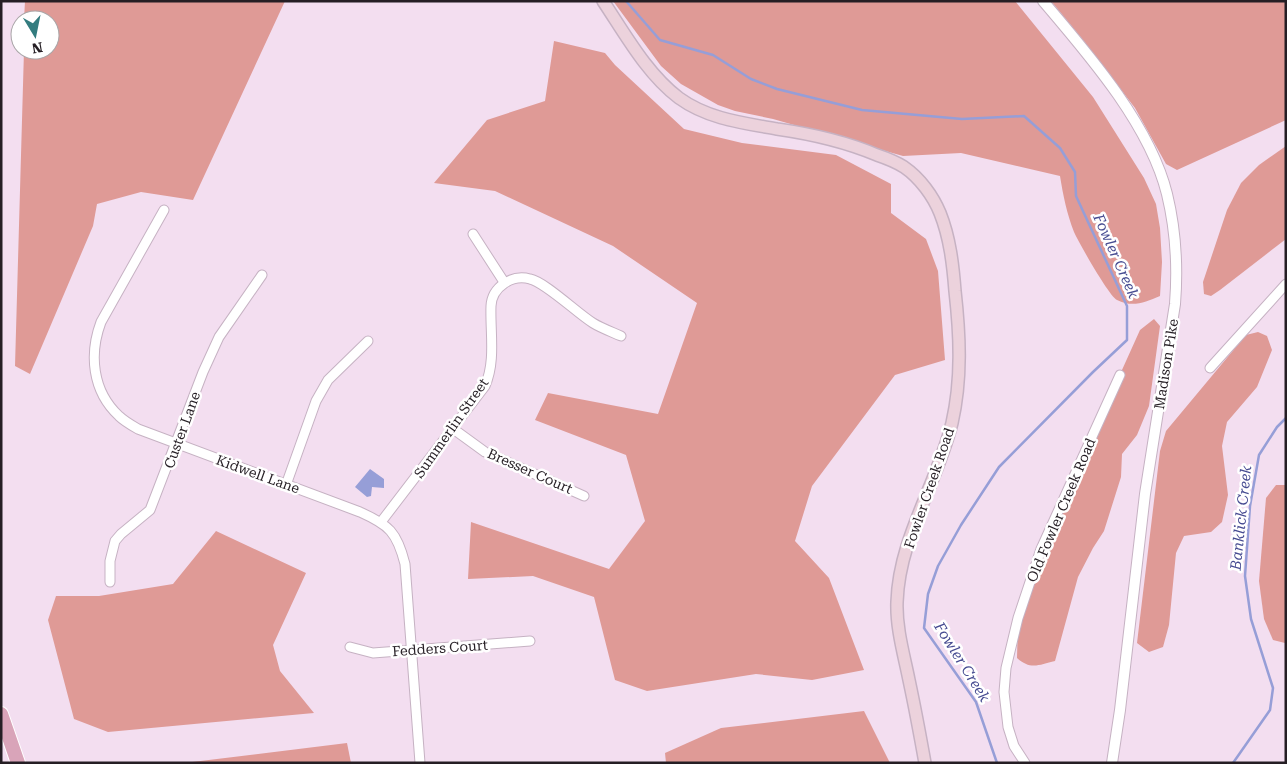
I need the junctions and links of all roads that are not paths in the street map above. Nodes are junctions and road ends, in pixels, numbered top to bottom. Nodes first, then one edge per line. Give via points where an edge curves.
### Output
1 (603, 1) edge
2 (1043, 1) edge
3 (164, 210) dead end
4 (473, 234) dead end
5 (262, 275) dead end
6 (504, 282) junction
7 (1286, 284) edge
8 (621, 336) dead end
9 (368, 341) dead end
10 (1210, 368) dead end
11 (1120, 375) dead end
12 (452, 428) junction
13 (176, 445) junction
14 (286, 485) junction
15 (584, 496) dead end
16 (381, 522) junction
17 (110, 582) dead end
18 (530, 641) dead end
19 (350, 647) dead end
20 (412, 650) junction
21 (1, 714) edge
22 (18, 763) edge
23 (420, 763) edge
24 (925, 763) edge
25 (1025, 763) edge
26 (1112, 763) edge

1 - 24 main road, Fowler Creek Road via 646,64 678,98 708,114 828,137 896,162 924,186 940,212 950,250 959,329 956,400 945,448 910,537 900,574 897,604
2 - 26 street, Madison Pike via 1074,37 1136,123 1167,193 1176,245 1175,304 1145,494
3 - 13 street, Kidwell Lane via 101,322 95,337 94,364 98,386 119,416 138,429
4 - 6 street
5 - 13 street, Custer Lane via 219,337
6 - 8 street via 530,278 594,324
6 - 12 street, Summerlin Street via 492,300 488,378
7 - 10 street
9 - 14 street via 328,380 316,401
11 - 25 street, Old Fowler Creek Road via 1041,549 1018,618 1004,692 1008,727 1014,746
12 - 15 street, Bresser Court via 485,452
12 - 16 street, Summerlin Street
13 - 14 street, Kidwell Lane
13 - 17 street, Custer Lane via 150,510 115,540
14 - 16 street, Kidwell Lane
16 - 20 street, Kidwell Lane via 392,531 405,564
18 - 20 street, Fedders Court
19 - 20 street, Fedders Court via 373,653
20 - 23 street, Kidwell Lane
21 - 22 main road

